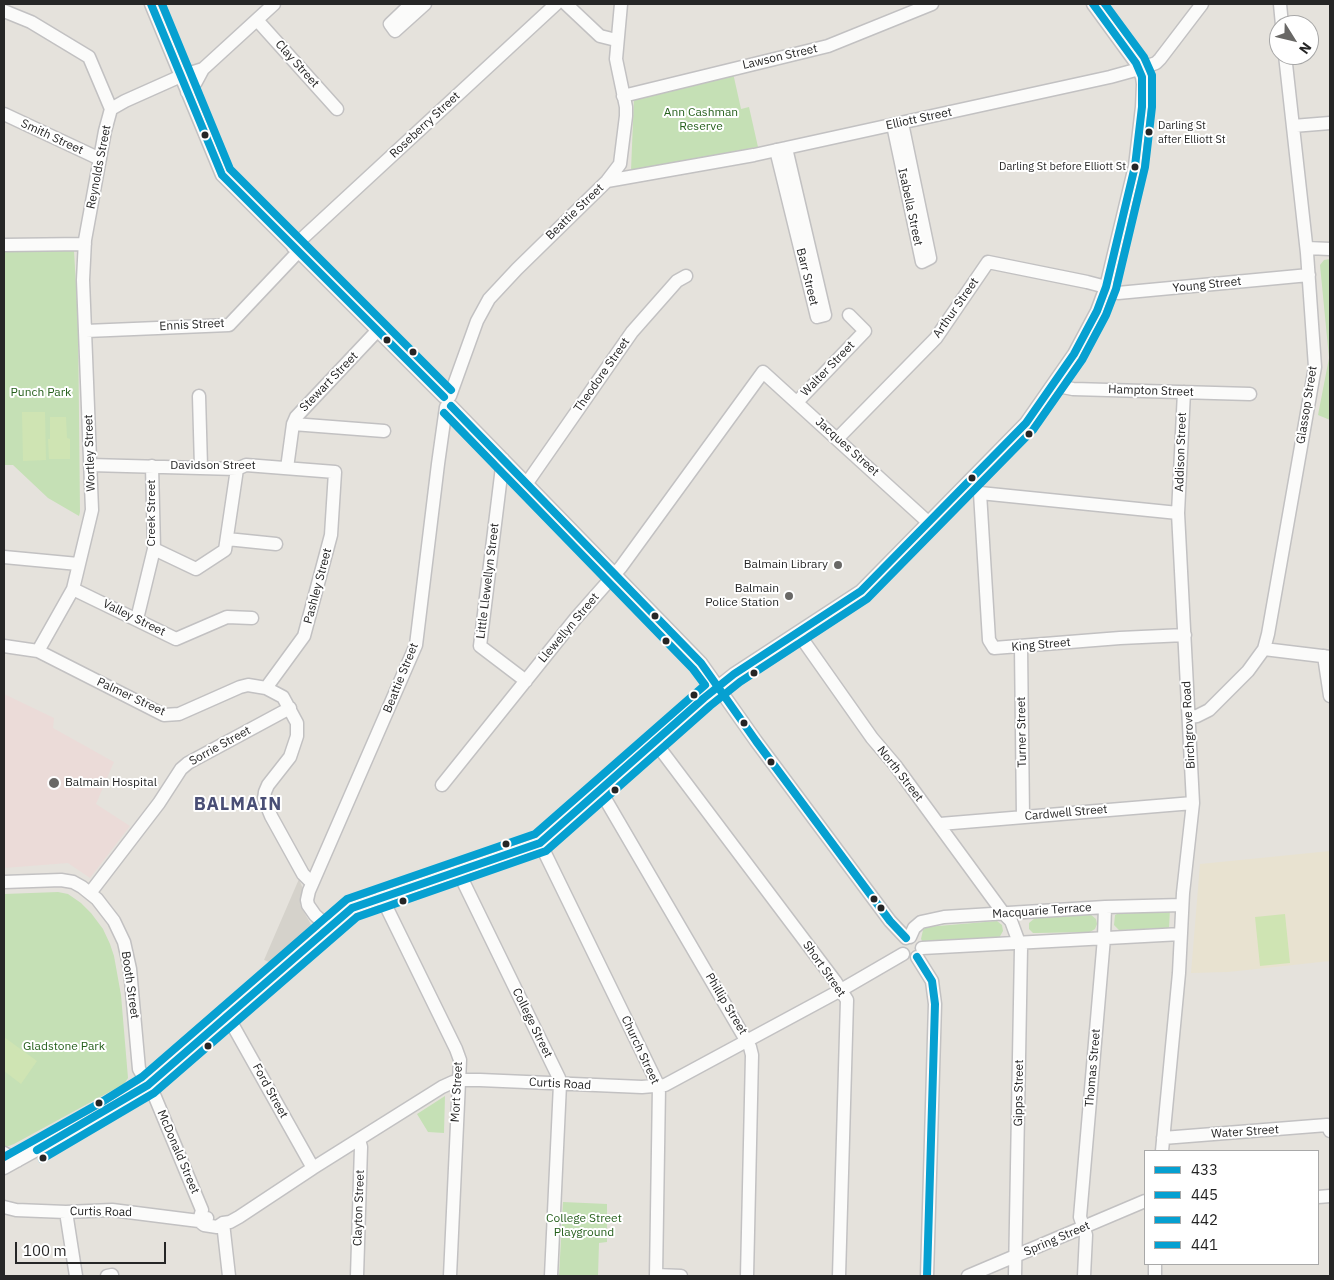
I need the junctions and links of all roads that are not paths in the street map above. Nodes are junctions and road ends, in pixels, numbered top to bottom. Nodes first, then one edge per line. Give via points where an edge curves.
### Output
1 (152, 4) edge
2 (274, 4) edge
3 (411, 4) edge
4 (425, 4) edge
5 (556, 4) edge
6 (566, 4) edge
7 (620, 4) edge
8 (932, 4) edge
9 (1093, 4) edge
10 (1202, 4) edge
11 (4, 11) edge
12 (257, 20) junction
13 (616, 40) junction
14 (1286, 65) edge
15 (203, 69) junction
16 (1139, 69) junction
17 (181, 76) junction
18 (187, 92) junction
19 (624, 96) junction
20 (111, 109) junction
21 (337, 109) dead end
22 (4, 114) edge
23 (1330, 123) edge
24 (897, 124) junction
25 (1293, 126) junction
26 (781, 149) junction
27 (100, 159) junction
28 (607, 181) junction
29 (916, 214) dead end
30 (85, 244) junction
31 (4, 245) edge
32 (1307, 248) junction
33 (1330, 249) edge
34 (296, 250) junction
35 (811, 275) dead end
36 (1309, 275) junction
37 (686, 276) dead end
38 (1106, 287) junction
39 (849, 315) dead end
40 (86, 331) junction
41 (378, 331) junction
42 (763, 372) joint
43 (1053, 386) junction
44 (1184, 392) junction
45 (1250, 394) dead end
46 (199, 396) dead end
47 (448, 402) junction
48 (797, 402) junction
49 (293, 424) junction
50 (384, 431) dead end
51 (837, 438) junction
52 (503, 459) junction
53 (90, 464) junction
54 (152, 466) junction
55 (201, 467) junction
56 (237, 468) junction
57 (287, 468) junction
58 (335, 472) joint
59 (969, 482) junction
60 (526, 483) junction
61 (980, 493) junction
62 (1178, 513) junction
63 (929, 523) junction
64 (276, 544) dead end
65 (226, 545) junction
66 (154, 549) junction
67 (4, 552) edge
68 (4, 557) edge
69 (78, 564) junction
70 (614, 574) junction
71 (73, 589) junction
72 (252, 618) dead end
73 (137, 619) junction
74 (798, 633) junction
75 (1185, 635) junction
76 (4, 646) edge
77 (1021, 647) junction
78 (1264, 649) junction
79 (38, 651) junction
80 (1327, 657) edge
81 (526, 681) junction
82 (718, 687) junction
83 (266, 688) junction
84 (1330, 696) edge
85 (290, 708) junction
86 (1189, 717) junction
87 (655, 742) junction
88 (442, 785) dead end
89 (600, 790) junction
90 (1193, 803) junction
91 (1023, 817) junction
92 (940, 824) junction
93 (540, 843) junction
94 (458, 871) junction
95 (4, 882) edge
96 (312, 883) junction
97 (90, 893) junction
98 (381, 896) junction
99 (1182, 905) junction
100 (1105, 907) junction
101 (1004, 914) junction
102 (328, 927) junction
103 (1181, 934) junction
104 (908, 938) junction
105 (1104, 938) junction
106 (1018, 943) junction
107 (919, 952) junction
108 (903, 954) junction
109 (841, 990) junction
110 (227, 1015) junction
111 (747, 1040) junction
112 (460, 1080) junction
113 (560, 1084) junction
114 (148, 1085) junction
115 (659, 1087) junction
116 (1329, 1128) edge
117 (359, 1140) junction
118 (1162, 1145) edge
119 (4, 1153) edge
120 (16, 1161) junction
121 (4, 1168) edge
122 (312, 1168) junction
123 (4, 1176) edge
124 (1144, 1201) edge
125 (4, 1207) edge
126 (66, 1212) junction
127 (199, 1220) junction
128 (224, 1223) junction
129 (1084, 1227) junction
130 (1016, 1256) junction
131 (76, 1276) edge
132 (229, 1276) edge
133 (357, 1276) edge
134 (450, 1276) edge
135 (551, 1276) edge
136 (656, 1276) edge
137 (681, 1276) edge
138 (747, 1276) edge
139 (839, 1276) edge
140 (927, 1276) edge
141 (968, 1276) edge
142 (1016, 1276) edge
143 (1084, 1276) edge

1 - 17 street
2 - 12 street, Reynolds Street
3 - 4 street via 390,24 396,31
5 - 34 street, Roseberry Street
6 - 13 street via 600,36
7 - 13 street, Beattie Street
8 - 19 street, Lawson Street via 828,46
9 - 16 street
10 - 16 street, Elliott Street via 1160,59
11 - 20 street via 31,22 89,57
12 - 15 street, Reynolds Street
12 - 21 street, Clay Street
13 - 19 street, Beattie Street via 616,60
14 - 25 street, Glassop Street
15 - 17 street, Reynolds Street
15 - 18 street, Reynolds Street
16 - 24 street, Elliott Street
16 - 38 street via 1143,91 1135,166
17 - 18 street
17 - 20 street, Reynolds Street
18 - 34 street via 222,175
19 - 28 street, Beattie Street via 626,116 622,158
20 - 27 street, Reynolds Street
22 - 27 street, Smith Street
23 - 25 street
24 - 26 street, Elliott Street
24 - 29 street, Isabella Street
25 - 32 street, Glassop Street
26 - 28 street, Elliott Street
26 - 35 street, Barr Street
27 - 30 street, Reynolds Street
28 - 47 street, Beattie Street via 489,299 477,321
30 - 31 street
30 - 40 street, Wortley Street
32 - 33 street
32 - 36 street, Glassop Street
34 - 40 street, Ennis Street via 229,325
34 - 41 street
36 - 38 street, Young Street via 1118,293
36 - 78 street, Glassop Street via 1315,367
37 - 60 street, Theodore Street via 632,332
38 - 43 street via 1089,329
38 - 51 street, Arthur Street via 988,262 936,338
39 - 48 street, Walter Street via 865,330
40 - 53 street, Wortley Street
41 - 47 street
41 - 49 street, Stewart Street via 300,411
42 - 48 street, Jacques Street
42 - 70 street, Llewellyn Street
43 - 44 street, Hampton Street
43 - 59 street via 1026,423
44 - 45 street, Hampton Street
44 - 62 street, Addison Street
46 - 55 street
47 - 52 street
47 - 96 street, Beattie Street via 416,645
48 - 51 street, Jacques Street
49 - 50 street
49 - 57 street, Stewart Street
51 - 63 street, Jacques Street
52 - 60 street
52 - 81 street, Little Llewellyn Street via 480,646
53 - 54 street, Davidson Street
53 - 69 street, Wortley Street via 92,510
54 - 55 street, Davidson Street
54 - 66 street, Creek Street
55 - 56 street, Davidson Street
56 - 57 street, Davidson Street via 246,465
56 - 65 street
57 - 58 street, Davidson Street
58 - 83 street, Pashley Street via 331,535 304,636
59 - 61 street
59 - 63 street
60 - 70 street
61 - 62 street
61 - 77 street, King Street via 989,640 994,648
62 - 75 street, Birchgrove Road
63 - 74 street via 860,591
64 - 65 street
65 - 66 street via 196,569
66 - 73 street, Creek Street
67 - 68 street
68 - 69 street
69 - 71 street, Wortley Street
70 - 81 street, Llewellyn Street
70 - 82 street via 701,663
71 - 73 street, Valley Street
71 - 79 street, Wortley Street
72 - 73 street, Valley Street via 227,617 176,639
74 - 82 street
74 - 92 street, North Street via 872,738
75 - 77 street, King Street
75 - 86 street, Birchgrove Road
76 - 79 street, Palmer Street
77 - 91 street, Turner Street
78 - 80 street
78 - 86 street, Glassop Street via 1248,671 1209,710
79 - 83 street, Palmer Street via 164,714 179,714 240,687
80 - 84 street
81 - 88 street, Llewellyn Street
82 - 87 street
82 - 104 street via 868,892
83 - 85 street via 283,696
85 - 96 street via 297,723 297,736 290,757 268,785 264,799 303,874
85 - 97 street, Sorrie Street via 181,769
86 - 90 street, Birchgrove Road
87 - 89 street
87 - 109 street, Short Street
89 - 93 street
89 - 111 street, Phillip Street
90 - 91 street, Cardwell Street
90 - 99 street, Birchgrove Road
91 - 92 street, Cardwell Street
92 - 101 street, North Street
93 - 94 street
93 - 115 street, Church Street
94 - 98 street
94 - 113 street, College Street
95 - 97 street, Booth Street via 66,881
96 - 102 street, Beattie Street via 308,905
97 - 114 street, Booth Street via 108,913 124,942 134,991 139,1069
98 - 102 street via 352,908
98 - 112 street, Mort Street via 456,1049 461,1066
99 - 100 street, Macquarie Terrace
99 - 103 street, Birchgrove Road
100 - 101 street, Macquarie Terrace
100 - 105 street, Thomas Street
101 - 104 street, Macquarie Terrace via 944,917 920,922
101 - 106 street, Gipps Street via 1011,921
102 - 110 street
103 - 105 street
103 - 118 street, Birchgrove Road
104 - 107 street via 919,939
104 - 108 street via 901,946
105 - 106 street
105 - 129 street, Thomas Street via 1080,1217
106 - 107 street
106 - 130 street, Gipps Street
107 - 108 street via 910,958
107 - 140 street via 932,980 935,1004
108 - 109 street, Curtis Road
109 - 111 street, Curtis Road
109 - 139 street, Short Street via 846,1000
110 - 114 street
110 - 122 street, Ford Street
111 - 115 street, Curtis Road
111 - 138 street, Phillip Street via 752,1055
112 - 113 street, Curtis Road
112 - 117 street, Curtis Road via 442,1087
112 - 134 street, Mort Street
113 - 115 street, Curtis Road
113 - 135 street, College Street
114 - 120 street
114 - 127 street, McDonald Street via 202,1210
115 - 136 street, Church Street
116 - 118 street, Water Street
117 - 122 street, Curtis Road
117 - 133 street, Clayton Street via 362,1147
119 - 120 street
120 - 121 street
120 - 123 street
122 - 128 street, Curtis Road via 240,1218
124 - 129 street, Spring Street
125 - 126 street, Curtis Road
126 - 127 street, Curtis Road via 112,1210
126 - 131 street
127 - 128 street, Curtis Road via 217,1226
128 - 132 street
129 - 130 street, Spring Street
129 - 143 street, Thomas Street
130 - 141 street, Spring Street
130 - 142 street, Gipps Street
136 - 137 street

